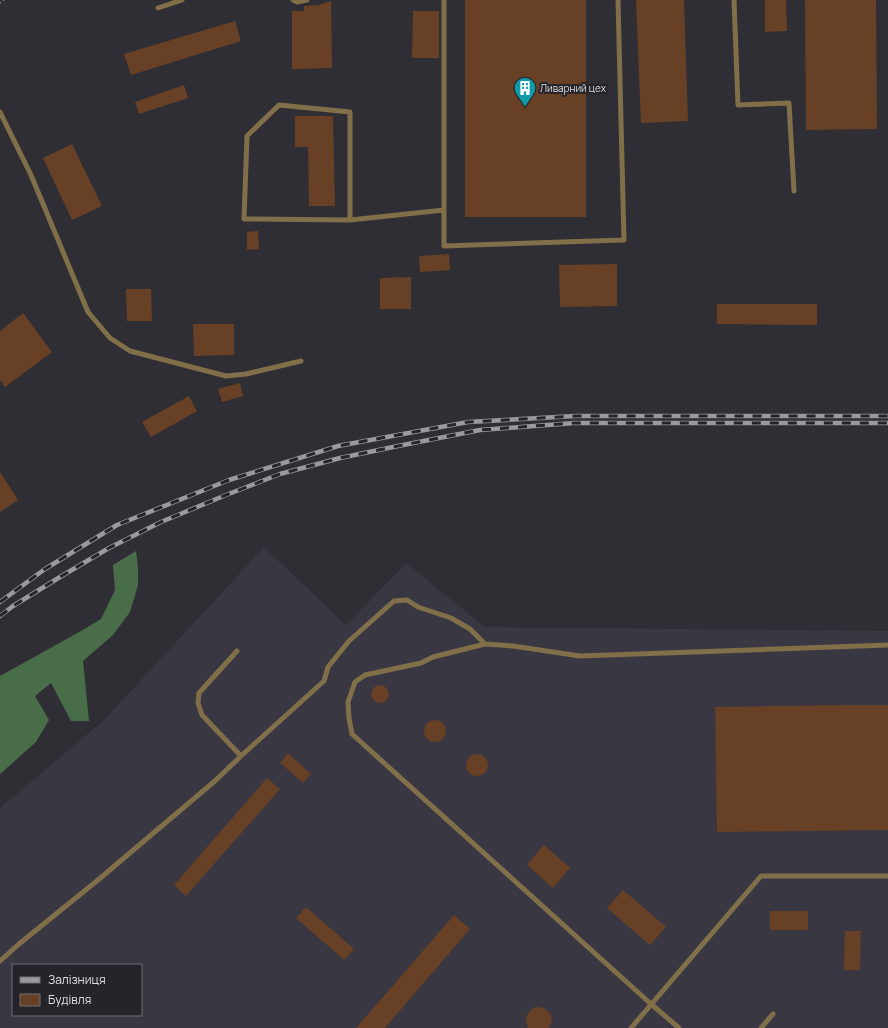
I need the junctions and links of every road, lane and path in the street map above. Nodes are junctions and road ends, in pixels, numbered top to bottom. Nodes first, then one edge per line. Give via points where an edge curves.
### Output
1 (4, 0) edge
2 (182, 0) edge
3 (293, 0) edge
4 (307, 0) edge
5 (444, 0) edge
6 (618, 0) edge
7 (734, 0) edge
8 (0, 3) edge
9 (158, 8) dead end
10 (0, 112) edge
11 (794, 191) dead end
12 (444, 210) junction
13 (350, 220) junction
14 (301, 361) dead end
15 (485, 644) junction
16 (888, 646) edge
17 (237, 651) dead end
18 (241, 756) junction
19 (888, 876) edge
20 (0, 961) edge
21 (651, 1004) junction
22 (773, 1014) dead end
23 (631, 1028) edge
24 (679, 1028) edge
25 (761, 1028) edge

1 - 8 path
2 - 9 lane
3 - 4 lane
5 - 12 lane
6 - 12 lane via 624,240 444,246
7 - 11 lane via 738,105 789,102
10 - 14 lane via 31,175 88,312 110,338 130,351 226,376
12 - 13 lane
13 - 13 lane via 350,112 279,105 247,136 244,218
15 - 16 lane via 580,656
15 - 18 lane via 470,629 451,618 418,607 407,600 394,601 349,641 328,667 324,681
15 - 21 lane via 433,657 421,663 365,675 355,682 348,702 352,734
17 - 18 lane via 199,693 198,703 202,715
18 - 20 lane via 216,780
19 - 21 lane via 761,876
21 - 23 lane
21 - 24 lane
22 - 25 lane

